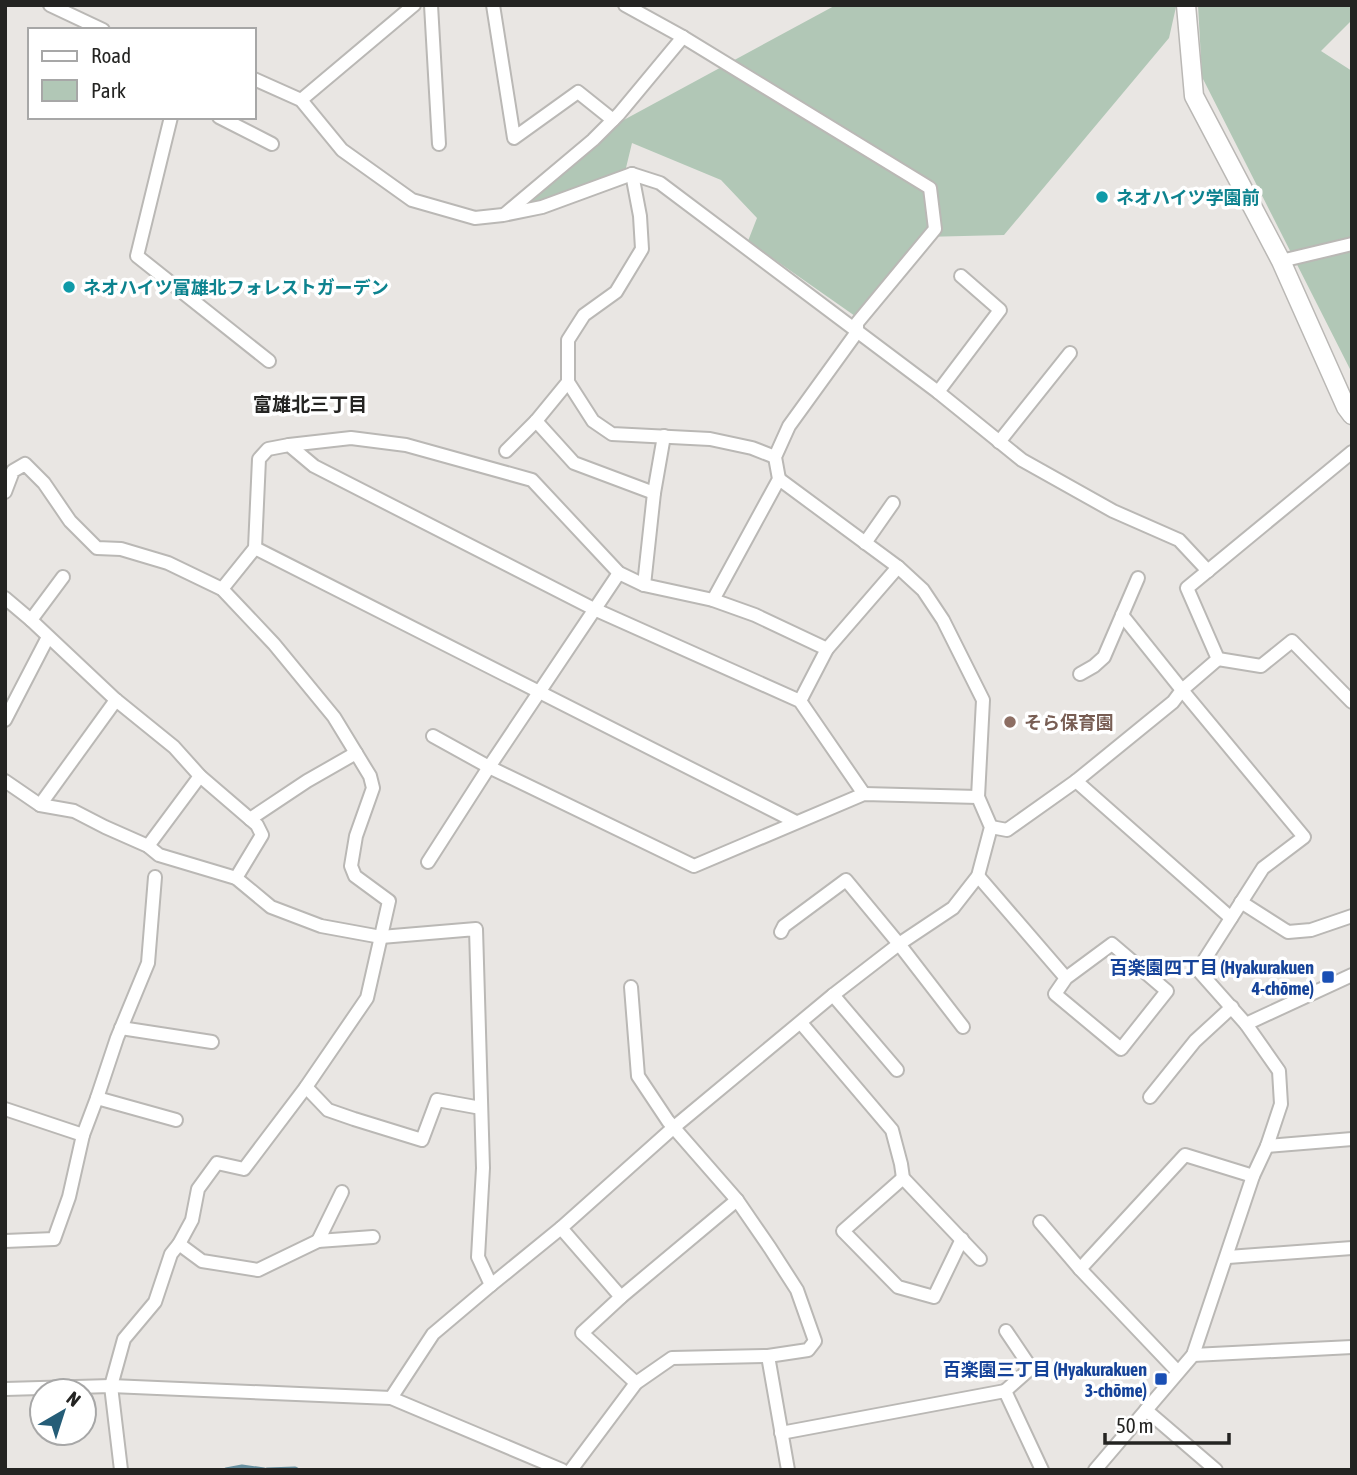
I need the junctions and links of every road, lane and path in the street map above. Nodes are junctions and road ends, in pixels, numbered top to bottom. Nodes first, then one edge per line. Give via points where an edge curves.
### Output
1 (414, 5) edge
2 (431, 5) edge
3 (493, 5) edge
4 (625, 5) edge
5 (1186, 5) edge
6 (58, 7) edge
7 (99, 28) edge
8 (683, 37) junction
9 (256, 80) edge
10 (301, 100) junction
11 (171, 119) edge
12 (223, 119) edge
13 (613, 120) junction
14 (272, 144) dead end
15 (439, 144) dead end
16 (632, 174) junction
17 (503, 215) junction
18 (1352, 244) edge
19 (1281, 261) junction
20 (961, 276) dead end
21 (857, 332) junction
22 (1070, 353) dead end
23 (269, 361) dead end
24 (568, 382) junction
25 (938, 392) junction
26 (1352, 415) edge
27 (536, 421) junction
28 (664, 436) junction
29 (999, 442) junction
30 (289, 445) junction
31 (506, 451) dead end
32 (1352, 452) edge
33 (775, 457) junction
34 (779, 479) junction
35 (5, 492) edge
36 (654, 493) junction
37 (893, 503) dead end
38 (866, 543) junction
39 (255, 548) junction
40 (898, 567) junction
41 (1208, 571) junction
42 (619, 573) junction
43 (63, 577) dead end
44 (1138, 578) dead end
45 (644, 584) junction
46 (222, 589) junction
47 (5, 598) edge
48 (713, 600) junction
49 (594, 609) junction
50 (1122, 615) junction
51 (31, 620) junction
52 (48, 637) junction
53 (827, 649) junction
54 (1218, 659) junction
55 (1080, 674) dead end
56 (1182, 690) junction
57 (539, 692) junction
58 (116, 700) junction
59 (800, 701) junction
60 (1352, 702) edge
61 (5, 720) edge
62 (433, 736) dead end
63 (356, 753) junction
64 (489, 767) junction
65 (200, 776) junction
66 (5, 780) edge
67 (1076, 781) junction
68 (863, 794) junction
69 (978, 797) junction
70 (40, 805) junction
71 (250, 819) junction
72 (796, 822) junction
73 (991, 827) junction
74 (148, 846) junction
75 (428, 862) dead end
76 (978, 876) junction
77 (155, 877) dead end
78 (236, 878) junction
79 (1241, 902) junction
80 (1352, 916) edge
81 (1231, 918) junction
82 (781, 932) dead end
83 (381, 937) junction
84 (899, 944) junction
85 (1352, 975) edge
86 (1066, 978) junction
87 (631, 987) dead end
88 (833, 995) junction
89 (1231, 1007) junction
90 (801, 1023) junction
91 (1246, 1024) junction
92 (963, 1027) dead end
93 (121, 1028) junction
94 (212, 1042) dead end
95 (897, 1070) dead end
96 (306, 1087) junction
97 (1150, 1097) dead end
98 (97, 1098) junction
99 (481, 1108) junction
100 (5, 1109) edge
101 (176, 1120) dead end
102 (673, 1128) junction
103 (83, 1135) junction
104 (1352, 1139) edge
105 (1267, 1146) junction
106 (1254, 1176) junction
107 (903, 1178) junction
108 (342, 1192) dead end
109 (737, 1200) junction
110 (1040, 1222) dead end
111 (561, 1228) junction
112 (373, 1237) dead end
113 (962, 1239) junction
114 (5, 1241) edge
115 (318, 1241) junction
116 (179, 1244) junction
117 (1352, 1248) edge
118 (1228, 1257) junction
119 (980, 1259) dead end
120 (1080, 1269) junction
121 (491, 1285) junction
122 (621, 1297) junction
123 (1006, 1331) dead end
124 (1352, 1347) edge
125 (1194, 1355) junction
126 (768, 1356) junction
127 (1178, 1372) junction
128 (636, 1382) junction
129 (111, 1386) junction
130 (5, 1389) edge
131 (1005, 1391) junction
132 (391, 1398) junction
133 (1146, 1410) junction
134 (781, 1433) junction
135 (121, 1470) edge
136 (562, 1470) edge
137 (571, 1470) edge
138 (788, 1470) edge
139 (1042, 1470) edge
140 (1095, 1470) edge
141 (1216, 1470) edge

1 - 10 street
2 - 15 street
3 - 13 street via 514,138 578,92
4 - 8 street
5 - 19 street via 1194,96
6 - 7 street
8 - 13 street
8 - 21 street via 930,188 935,229 857,323
9 - 10 street
10 - 17 street via 342,150 412,200 475,218
11 - 23 street via 137,256
12 - 14 street
13 - 17 street
16 - 17 street via 542,207
16 - 21 street via 660,183
16 - 24 street via 642,249 616,292 584,315 568,340
18 - 19 street
19 - 26 street
20 - 25 street via 1000,310
21 - 25 street
21 - 33 street via 789,426
22 - 29 street
24 - 27 street
24 - 28 street via 593,421 612,434
25 - 29 street
27 - 31 street
27 - 36 street via 574,463
28 - 33 street via 710,439
28 - 36 street
29 - 41 street via 1113,511 1179,540
30 - 39 street via 268,449 258,459
30 - 42 street via 351,438 405,445 532,480
30 - 49 street via 314,466
32 - 41 street
33 - 34 street
34 - 38 street
34 - 48 street
35 - 46 street via 13,471 25,464 69,521 97,548 121,549 168,563
36 - 45 street
37 - 38 street
38 - 40 street
39 - 46 street
39 - 57 street
40 - 53 street
40 - 69 street via 923,590 943,620 984,700
41 - 54 street via 1187,588
42 - 45 street
42 - 49 street
43 - 51 street
44 - 50 street
45 - 48 street
46 - 63 street via 326,707
47 - 51 street
48 - 53 street
49 - 57 street
49 - 59 street
50 - 55 street via 1104,657
50 - 56 street
51 - 52 street
52 - 58 street
52 - 61 street
53 - 59 street
54 - 56 street
54 - 60 street via 1261,666 1292,641
56 - 67 street
56 - 79 street via 1304,837 1263,868
57 - 64 street
57 - 72 street
58 - 65 street via 174,747
58 - 70 street
59 - 68 street
62 - 64 street
63 - 71 street
63 - 83 street via 373,788 351,866 355,876 389,901
64 - 72 street via 694,866
64 - 75 street
65 - 71 street
65 - 74 street
66 - 70 street
67 - 73 street via 1007,830
67 - 81 street
68 - 69 street
68 - 72 street
69 - 73 street
70 - 74 street via 74,811
71 - 78 street via 262,835
73 - 76 street
74 - 78 street via 159,855
76 - 84 street via 953,908
76 - 86 street
77 - 93 street via 148,964
78 - 83 street via 271,907 321,926
79 - 80 street via 1289,932
79 - 81 street
81 - 89 street via 1198,970
82 - 84 street via 846,880
83 - 96 street via 367,998
83 - 99 street via 476,929
84 - 88 street
84 - 92 street
85 - 91 street
86 - 86 street via 1055,994 1121,1049 1167,991 1112,944
87 - 102 street via 638,1076
88 - 90 street
88 - 95 street
89 - 91 street
89 - 97 street via 1195,1041
90 - 102 street
90 - 107 street via 892,1130
91 - 105 street via 1279,1071 1281,1104
93 - 94 street
93 - 98 street
96 - 99 street via 328,1110 422,1140 437,1100
96 - 116 street via 244,1169 217,1163 198,1189 192,1220
98 - 101 street
98 - 103 street
99 - 121 street via 478,1257
100 - 103 street
102 - 109 street
102 - 111 street
103 - 114 street via 54,1240
104 - 105 street
105 - 106 street
106 - 118 street
106 - 120 street via 1185,1154
107 - 113 street
107 - 113 street via 844,1231 898,1287 934,1297
108 - 115 street
109 - 122 street
109 - 126 street via 797,1290 815,1341 808,1350
110 - 120 street
111 - 121 street
111 - 122 street
112 - 115 street
113 - 119 street
115 - 116 street via 258,1270 202,1261
116 - 129 street via 171,1254 155,1302 124,1339
117 - 118 street
118 - 125 street
120 - 127 street
121 - 132 street via 433,1334
122 - 128 street via 582,1333
123 - 131 street via 1031,1368
124 - 125 street
125 - 127 street
126 - 128 street via 672,1359
126 - 134 street
127 - 133 street
128 - 137 street
129 - 130 street
129 - 132 street
129 - 135 street
131 - 134 street
131 - 139 street
132 - 136 street
133 - 140 street
133 - 141 street
134 - 138 street

